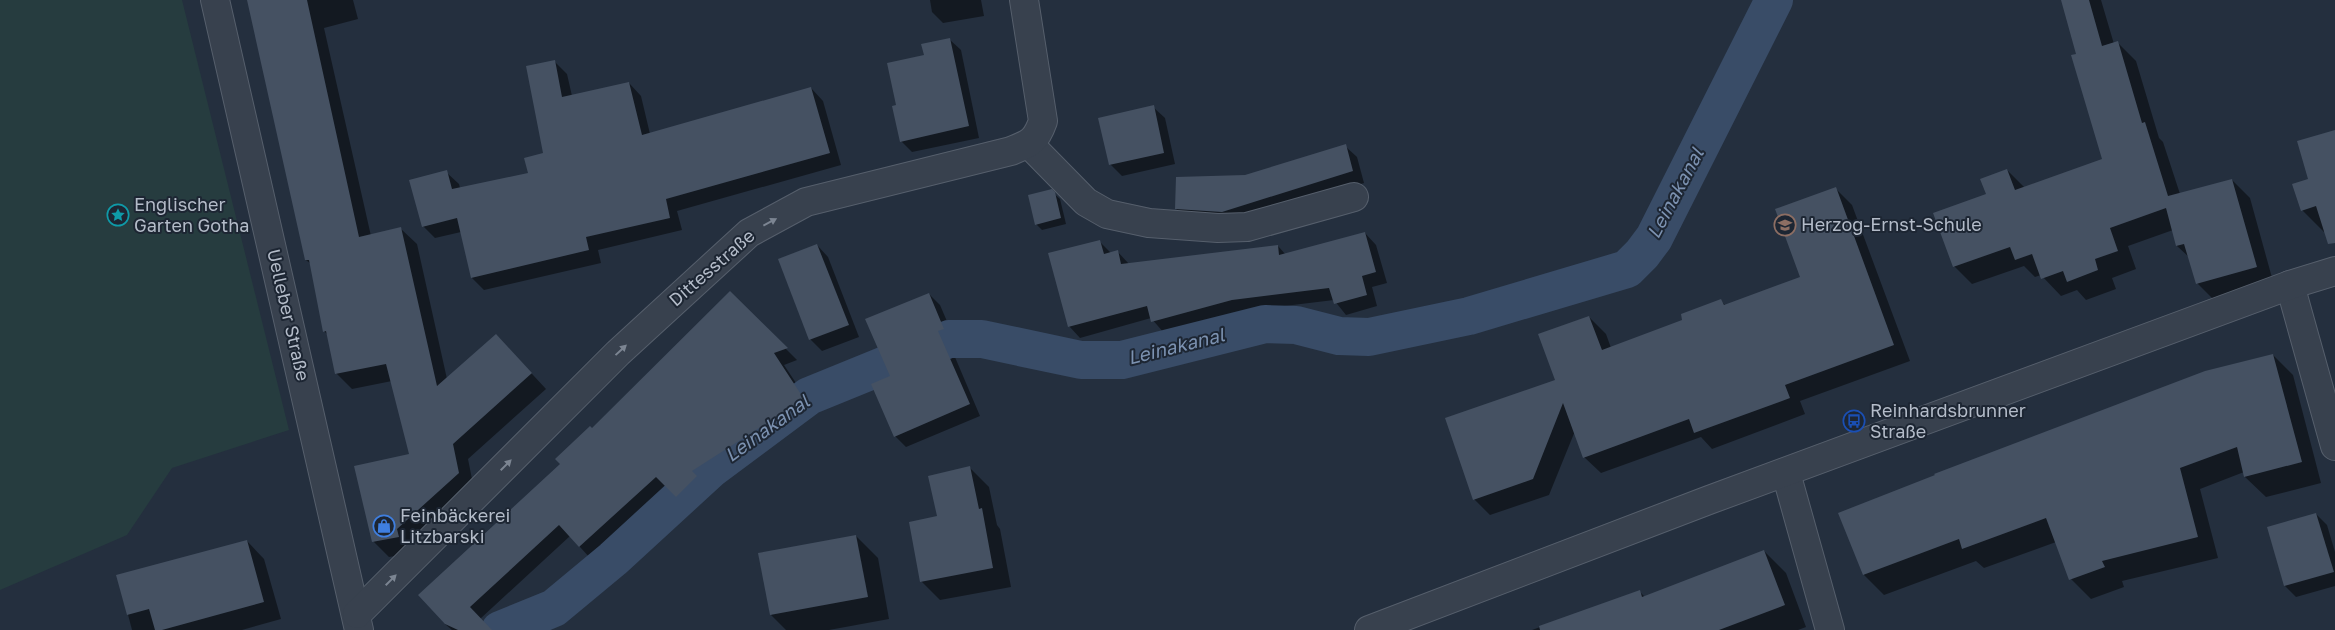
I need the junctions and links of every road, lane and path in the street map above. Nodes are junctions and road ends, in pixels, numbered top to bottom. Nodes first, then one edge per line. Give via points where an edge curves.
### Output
1 (216, 0) edge
2 (1024, 0) edge
3 (1029, 144) junction
4 (1354, 197) dead end
5 (2335, 271) edge
6 (2290, 285) junction
7 (2335, 446) edge
8 (1786, 473) junction
9 (358, 622) edge
10 (1369, 630) edge
11 (1830, 630) edge

1 - 9 street, Uelleber Straße
2 - 3 street via 1043,121 1038,136
3 - 4 street via 1086,202 1107,214 1149,223 1247,227
9 -> 3 street, Dittesstraße via 618,353 749,233 806,202
5 - 6 street
6 - 7 street
6 - 8 street
8 - 10 street
8 - 11 street

